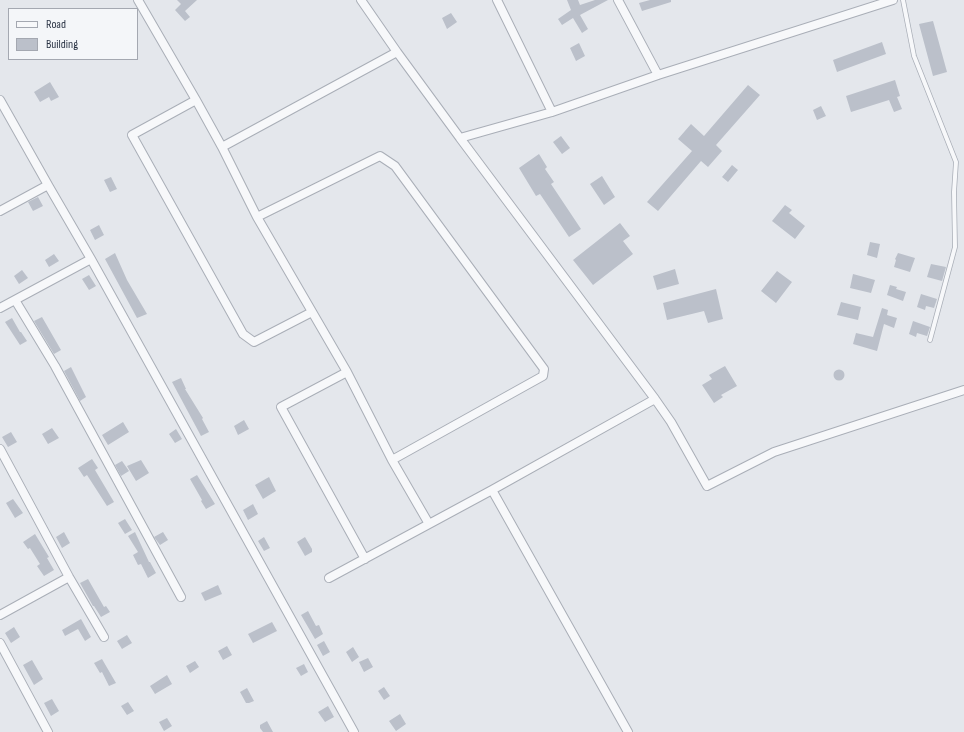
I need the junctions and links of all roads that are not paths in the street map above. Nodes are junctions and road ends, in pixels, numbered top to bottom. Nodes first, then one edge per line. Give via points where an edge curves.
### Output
1 (138, 0) edge
2 (361, 0) edge
3 (497, 0) edge
4 (618, 0) edge
5 (893, 0) edge
6 (903, 0) edge
7 (873, 3) edge
8 (397, 52) junction
9 (658, 75) junction
10 (0, 100) edge
11 (196, 100) junction
12 (552, 112) junction
13 (460, 138) junction
14 (222, 147) junction
15 (48, 185) junction
16 (0, 211) edge
17 (257, 217) junction
18 (91, 259) junction
19 (15, 300) junction
20 (0, 308) edge
21 (312, 312) junction
22 (930, 340) dead end
23 (346, 372) junction
24 (964, 390) edge
25 (655, 399) junction
26 (0, 449) edge
27 (392, 460) junction
28 (492, 490) junction
29 (429, 524) junction
30 (364, 559) junction
31 (69, 577) junction
32 (329, 578) dead end
33 (181, 597) dead end
34 (0, 615) edge
35 (104, 637) dead end
36 (0, 643) edge
37 (48, 732) edge
38 (354, 732) edge
39 (628, 732) edge

1 - 11 street
2 - 8 street
3 - 12 street
4 - 9 street
5 - 7 street
6 - 22 lane via 914,56 956,162 955,247
7 - 9 street
8 - 13 street
8 - 14 street
9 - 12 street
10 - 15 street
11 - 14 street
11 - 21 street via 132,135 243,334 254,342
12 - 13 street
13 - 25 street
14 - 17 street
15 - 16 street
15 - 18 street
17 - 21 street
17 - 27 street via 380,156 395,166 544,368 543,376
18 - 19 street
18 - 38 street
19 - 20 street
19 - 33 street
21 - 23 street
23 - 27 street
23 - 30 street via 281,407
24 - 25 street via 774,452 707,486
25 - 28 street
26 - 31 street
27 - 29 street
28 - 29 street
28 - 39 street
29 - 30 street
30 - 32 street
31 - 34 street
31 - 35 street
36 - 37 street

